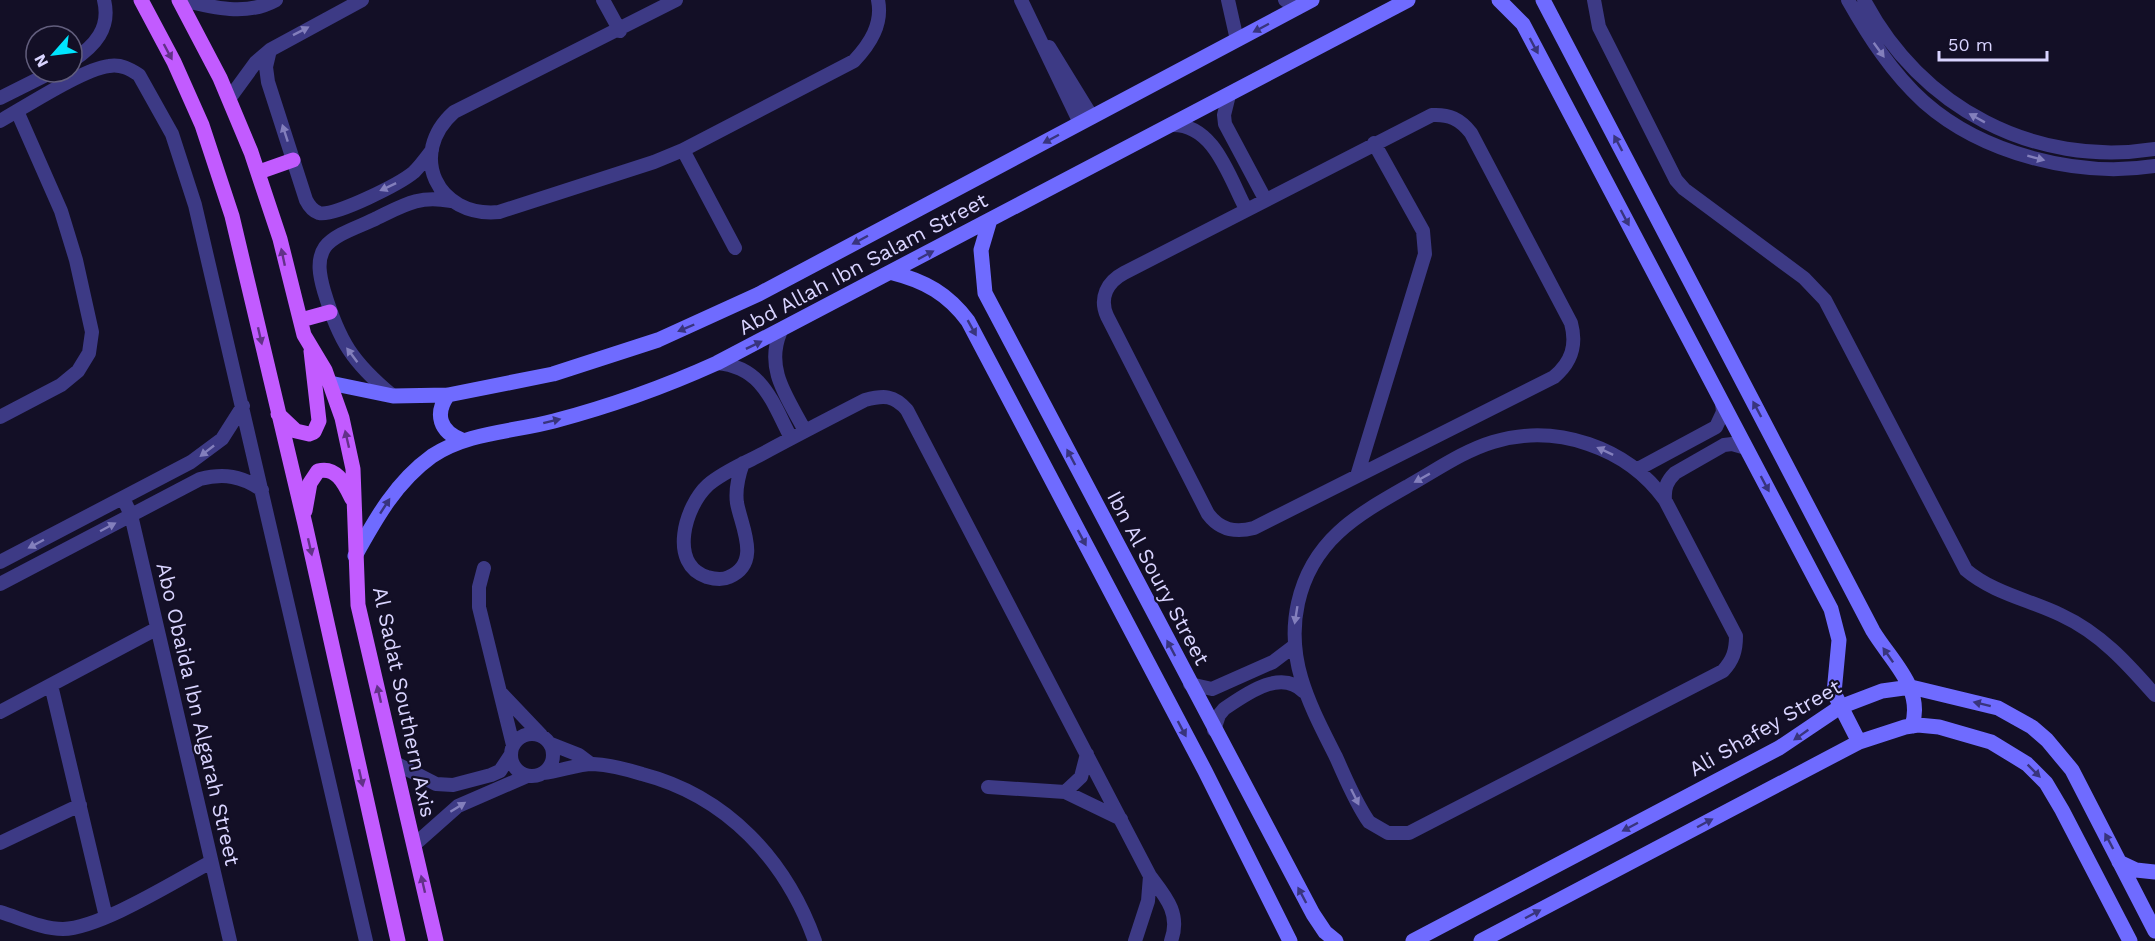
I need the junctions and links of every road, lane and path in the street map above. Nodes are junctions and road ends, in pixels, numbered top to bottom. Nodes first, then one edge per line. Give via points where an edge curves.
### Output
1 (104, 0) edge
2 (141, 0) edge
3 (180, 0) edge
4 (276, 0) edge
5 (603, 0) edge
6 (676, 0) edge
7 (878, 0) edge
8 (1021, 0) edge
9 (1228, 0) edge
10 (1312, 0) edge
11 (1408, 0) edge
12 (1499, 0) edge
13 (1543, 0) edge
14 (1594, 0) edge
15 (1848, 0) edge
16 (1864, 0) edge
17 (358, 1) edge
18 (1291, 4) edge
19 (620, 31) junction
20 (1237, 40) junction
21 (270, 50) junction
22 (84, 53) edge
23 (1898, 65) junction
24 (29, 84) edge
25 (60, 84) edge
26 (62, 87) junction
27 (1229, 95) junction
28 (0, 98) edge
29 (229, 99) junction
30 (18, 111) junction
31 (1086, 120) junction
32 (0, 121) edge
33 (1171, 125) junction
34 (1374, 143) junction
35 (2155, 149) edge
36 (432, 150) junction
37 (683, 150) junction
38 (293, 160) junction
39 (2155, 165) edge
40 (259, 172) junction
41 (1265, 199) junction
42 (450, 201) junction
43 (1246, 209) junction
44 (331, 212) junction
45 (989, 223) junction
46 (341, 236) junction
47 (735, 248) dead end
48 (892, 273) junction
49 (330, 312) junction
50 (301, 320) junction
51 (780, 333) junction
52 (311, 351) junction
53 (717, 363) junction
54 (330, 383) junction
55 (448, 395) junction
56 (393, 396) junction
57 (1722, 403) junction
58 (243, 406) junction
59 (278, 414) junction
60 (0, 417) edge
61 (805, 431) junction
62 (791, 438) junction
63 (462, 440) junction
64 (1746, 448) junction
65 (1673, 451) junction
66 (743, 463) junction
67 (1638, 469) junction
68 (1683, 469) junction
69 (1357, 476) junction
70 (262, 490) junction
71 (1090, 494) junction
72 (123, 498) junction
73 (1665, 500) junction
74 (353, 502) junction
75 (1066, 507) junction
76 (130, 515) junction
77 (305, 524) junction
78 (356, 556) junction
79 (0, 562) edge
80 (484, 568) dead end
81 (0, 584) edge
82 (156, 629) junction
83 (1294, 646) junction
84 (1190, 684) junction
85 (51, 685) junction
86 (1911, 687) junction
87 (499, 690) junction
88 (1304, 692) junction
89 (2155, 695) edge
90 (1840, 707) junction
91 (0, 712) edge
92 (1912, 726) junction
93 (1214, 730) junction
94 (546, 739) junction
95 (1859, 742) junction
96 (512, 750) junction
97 (1087, 754) junction
98 (1229, 759) junction
99 (395, 763) junction
100 (591, 764) junction
101 (1205, 771) junction
102 (543, 773) junction
103 (527, 776) junction
104 (988, 787) dead end
105 (1065, 792) junction
106 (80, 805) junction
107 (1121, 819) junction
108 (0, 843) edge
109 (414, 844) junction
110 (211, 862) junction
111 (2119, 862) junction
112 (2155, 872) edge
113 (1150, 876) junction
114 (0, 912) edge
115 (106, 917) junction
116 (2155, 931) edge
117 (230, 941) edge
118 (366, 941) edge
119 (398, 941) edge
120 (436, 941) edge
121 (815, 941) edge
122 (1135, 941) edge
123 (1171, 941) edge
124 (1290, 941) edge
125 (1336, 941) edge
126 (1413, 941) edge
127 (1481, 941) edge
128 (2130, 941) edge

1 - 22 street via 104,28
2 -> 59 main road via 188,93 217,167
3 - 4 street via 229,11
3 - 29 main road, Al Sadat Southern Axis
5 - 19 street
6 - 19 street
7 - 37 street via 877,26 868,46 854,61
8 - 31 street via 1038,34 1068,74
9 - 20 street
10 - 18 street, Abd Allah Ibn Salam Street
11 - 27 street, Abd Allah Ibn Salam Street
12 -> 57 street via 1523,24
86 -> 13 street via 1873,631
14 - 89 street via 1599,27 1676,180 1804,278 1825,300 1966,570 1987,585 2063,615 2085,628 2124,660
15 -> 23 street via 1863,28
16 - 23 street
21 -> 17 street
18 -> 20 street, Abd Allah Ibn Salam Street
19 - 36 street via 454,112 442,122
20 - 31 street, Abd Allah Ibn Salam Street
21 - 29 street via 256,62
38 -> 21 street via 268,81
35 -> 23 street via 2086,152 2008,134 1961,110
23 -> 39 street via 1926,104 2009,150 2079,166
24 - 28 street
25 - 26 street
26 - 30 street
26 - 58 street via 112,65 131,70 146,83 172,134 189,180
27 - 33 street, Abd Allah Ibn Salam Street
27 - 41 street via 1225,124
29 - 40 main road, Al Sadat Southern Axis
30 - 32 street
30 - 60 street via 61,211 92,332 89,353 78,371 61,385
31 -> 55 street, Abd Allah Ibn Salam Street via 709,318 595,362
33 - 43 street via 1183,125 1204,134
33 - 45 street, Abd Allah Ibn Salam Street
34 - 41 street
34 - 69 street via 1419,224 1425,246
34 - 69 street via 1432,115 1450,116 1465,126 1571,323 1574,343 1568,362 1554,377
36 - 42 street via 432,169 438,187
36 -> 44 street via 413,173 400,181
37 - 42 street via 499,212 474,212
37 - 47 street
38 - 40 main road
38 - 44 street via 309,206 318,213
50 -> 40 main road, Al Sadat Southern Axis
41 - 43 street
42 - 46 street via 423,198
43 - 69 street via 1117,276 1107,288 1105,311 1208,514 1223,527 1233,531 1254,528
44 - 46 street
48 -> 45 street, Abd Allah Ibn Salam Street
71 -> 45 street, Ibn Al Soury Street via 985,293 981,250
46 - 49 street via 325,248 320,262
48 - 51 street, Abd Allah Ibn Salam Street
48 -> 75 street via 929,285 958,307
49 - 50 main road
56 -> 49 street via 355,359 335,330
50 - 52 main road, Al Sadat Southern Axis
53 -> 51 street, Abd Allah Ibn Salam Street
51 - 61 street via 773,355 777,378
52 - 54 main road, Al Sadat Southern Axis
52 - 59 main road via 317,427 309,434 296,431
53 - 62 street via 743,368 754,375
63 -> 53 street, Abd Allah Ibn Salam Street via 607,407
54 - 56 street, Abd Allah Ibn Salam Street
74 -> 54 main road, Al Sadat Southern Axis via 348,443
55 - 56 street, Abd Allah Ibn Salam Street
55 - 63 street via 441,405 442,428
57 - 64 street
57 - 65 street via 1723,412 1716,427
58 - 70 street
58 -> 72 street via 222,439 207,452
59 - 77 main road
61 - 62 street
61 - 97 street via 865,400 881,396 897,399 907,410
62 - 66 street
78 -> 63 street, Abd Allah Ibn Salam Street via 386,502 407,477
64 - 68 street via 1724,445
64 -> 90 street via 1837,625 1839,655 1834,693
65 - 67 street
65 - 68 street
66 - 66 street via 708,485 690,514 684,553 699,574 714,579 729,577 742,567 748,551 736,491
67 - 73 street
67 -> 83 street via 1587,443 1564,437 1515,437 1469,451 1358,514 1326,544 1304,581 1294,624
68 - 73 street via 1670,478
70 - 76 street via 249,481 216,475 200,479
70 - 118 street
71 - 75 street
84 -> 71 street, Ibn Al Soury Street
72 - 76 street, Abo Obaida Ibn Algarah Street
72 -> 79 street
88 -> 73 street via 1363,813 1378,829 1398,835 1419,829 1712,677 1731,661 1736,636
74 - 77 main road via 340,477 324,469 318,471 310,483
74 - 78 main road, Al Sadat Southern Axis
75 -> 101 street
81 -> 76 street
76 - 82 street, Abo Obaida Ibn Algarah Street
77 -> 119 main road
99 -> 78 main road, Al Sadat Southern Axis via 358,605
80 - 87 street via 479,607
82 - 85 street
82 - 110 street, Abo Obaida Ibn Algarah Street
83 - 84 street via 1281,657 1212,689
83 - 88 street
84 - 93 street, Ibn Al Soury Street
85 - 91 street
85 - 106 street
86 - 90 street, Ali Shafey Street via 1875,693
86 - 92 street via 1915,707
111 -> 86 street, Ali Shafey Street via 2072,770 2032,727 1998,708
87 - 94 street
87 - 96 street
88 - 93 street via 1291,682 1274,682 1224,709
90 - 95 street
90 -> 126 street, Ali Shafey Street via 1779,748
92 - 95 street
92 -> 128 street via 1939,727 1972,735 2016,756 2037,774 2062,810
93 - 98 street, Ibn Al Soury Street
94 - 96 street via 528,734
94 - 100 street
94 - 102 street via 553,760
127 -> 95 street
96 - 99 street via 500,771 453,785 436,784
96 - 103 street via 513,765
97 - 105 street via 1081,777
97 - 107 street
98 - 101 street
125 -> 98 street, Ibn Al Soury Street via 1312,914
99 - 109 main road, Al Sadat Southern Axis
100 - 102 street
100 - 121 street via 662,779 729,815 785,875
101 - 124 street
102 - 103 street
109 -> 103 street via 458,806
104 - 105 street
105 - 107 street
106 - 108 street
106 - 115 street
107 - 113 street
120 -> 109 main road, Al Sadat Southern Axis
110 - 115 street
110 - 117 street, Abo Obaida Ibn Algarah Street
111 - 112 street via 2136,870
111 - 116 street, Ali Shafey Street
113 - 122 street via 1148,901
113 - 123 street via 1172,907 1175,918
114 - 115 street via 60,929 92,924

